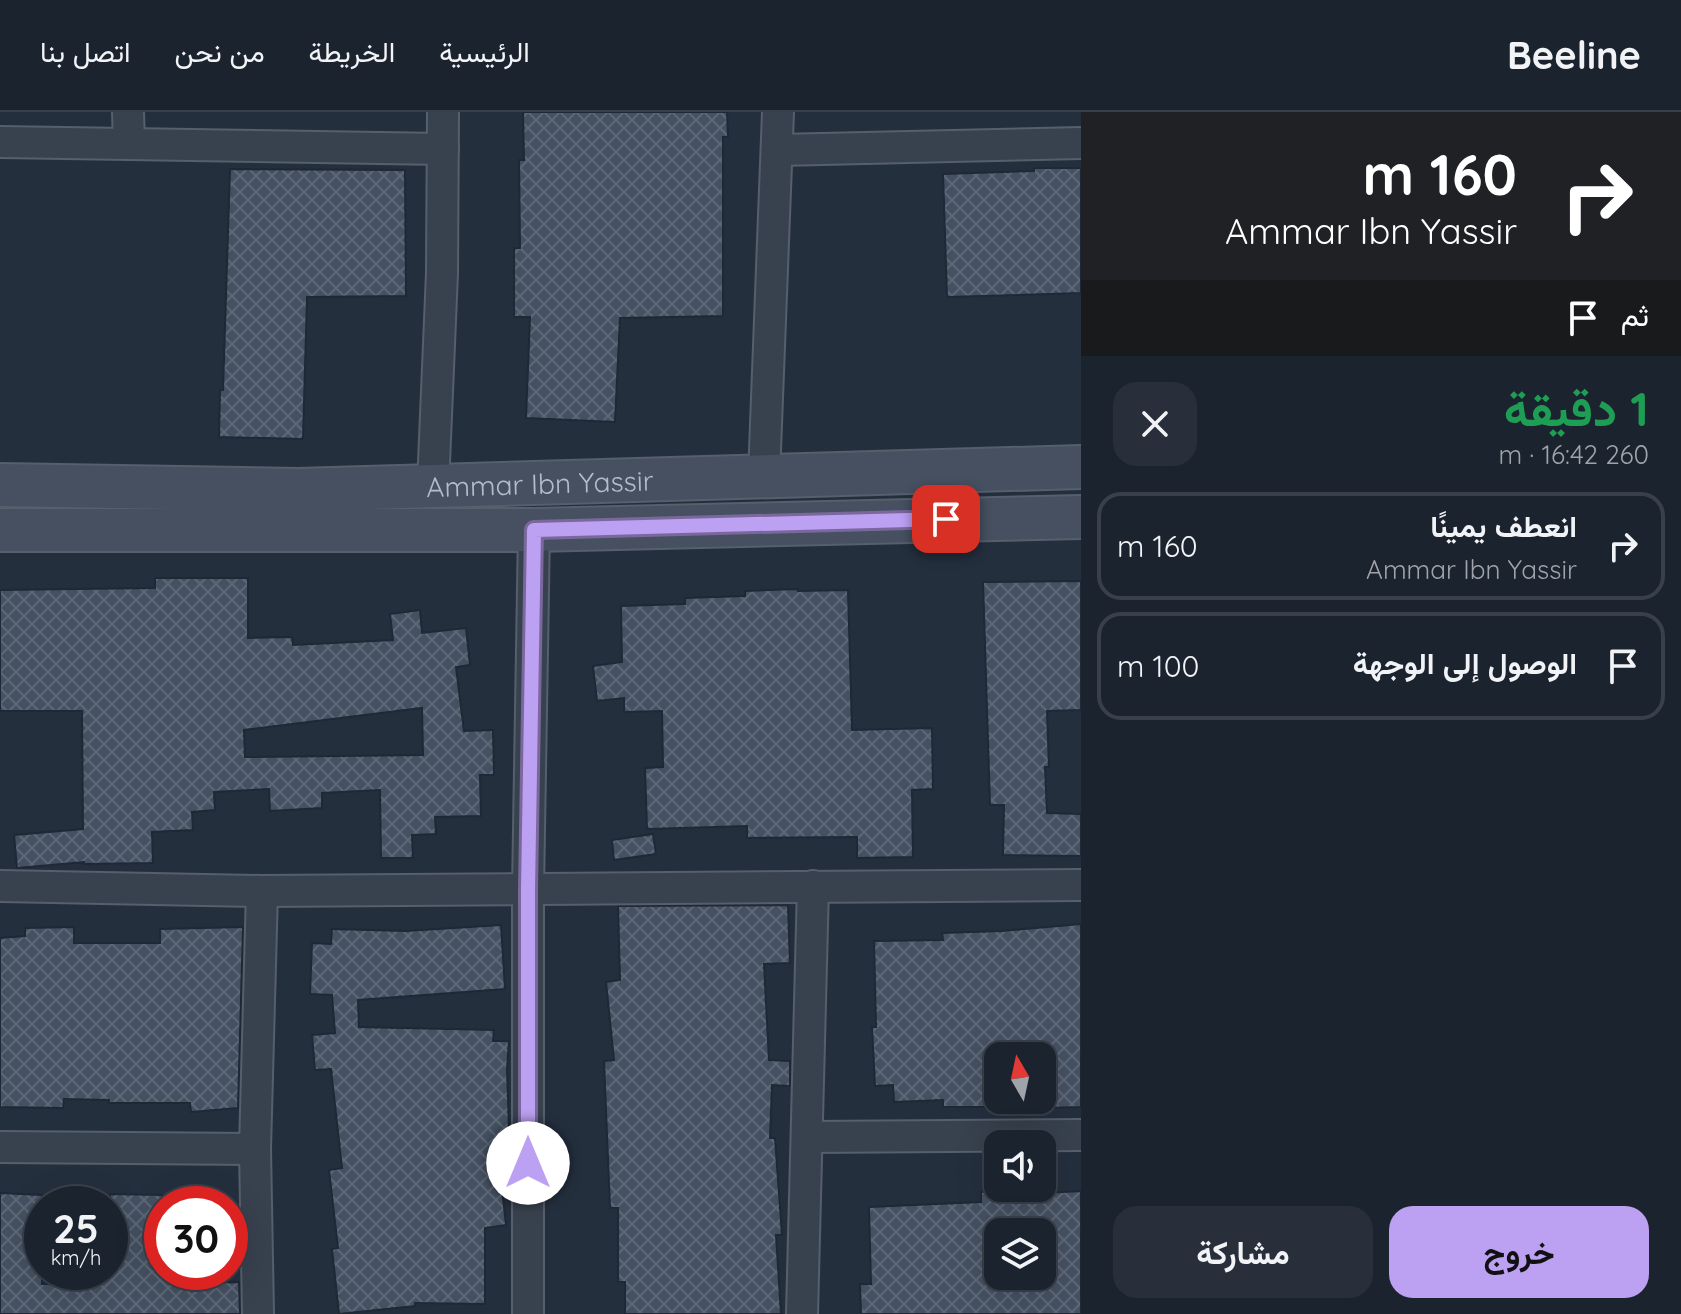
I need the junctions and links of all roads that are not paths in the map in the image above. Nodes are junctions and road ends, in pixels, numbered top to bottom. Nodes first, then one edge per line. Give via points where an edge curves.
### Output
1 (128, 112) edge
2 (443, 112) edge
3 (778, 112) edge
4 (0, 142) edge
5 (1081, 143) edge
6 (129, 144) junction
7 (443, 149) junction
8 (778, 150) junction
9 (1081, 467) edge
10 (764, 476) junction
11 (0, 485) edge
12 (433, 486) junction
13 (1081, 517) edge
14 (0, 530) edge
15 (534, 530) junction
16 (1081, 885) edge
17 (0, 886) edge
18 (813, 886) junction
19 (528, 890) junction
20 (262, 891) junction
21 (1081, 1135) edge
22 (809, 1137) junction
23 (0, 1147) edge
24 (255, 1149) junction
25 (258, 1314) edge
26 (528, 1314) edge
27 (802, 1314) edge

1 - 6 street
2 - 7 street
3 - 8 street
4 - 6 street
5 - 8 street
6 - 7 street
7 - 12 street
8 - 10 street
9 - 10 street, Ammar Ibn Yassir
10 - 12 street, Ammar Ibn Yassir
11 - 12 street, Ammar Ibn Yassir via 298,490
13 - 15 street, Ammar Ibn Yassir
14 - 15 street, Ammar Ibn Yassir
15 - 19 street
16 - 18 street
17 - 20 street
18 - 19 street
18 - 22 street
19 - 20 street
19 - 26 street
20 - 24 street
21 - 22 street
22 - 27 street
23 - 24 street
24 - 25 street

